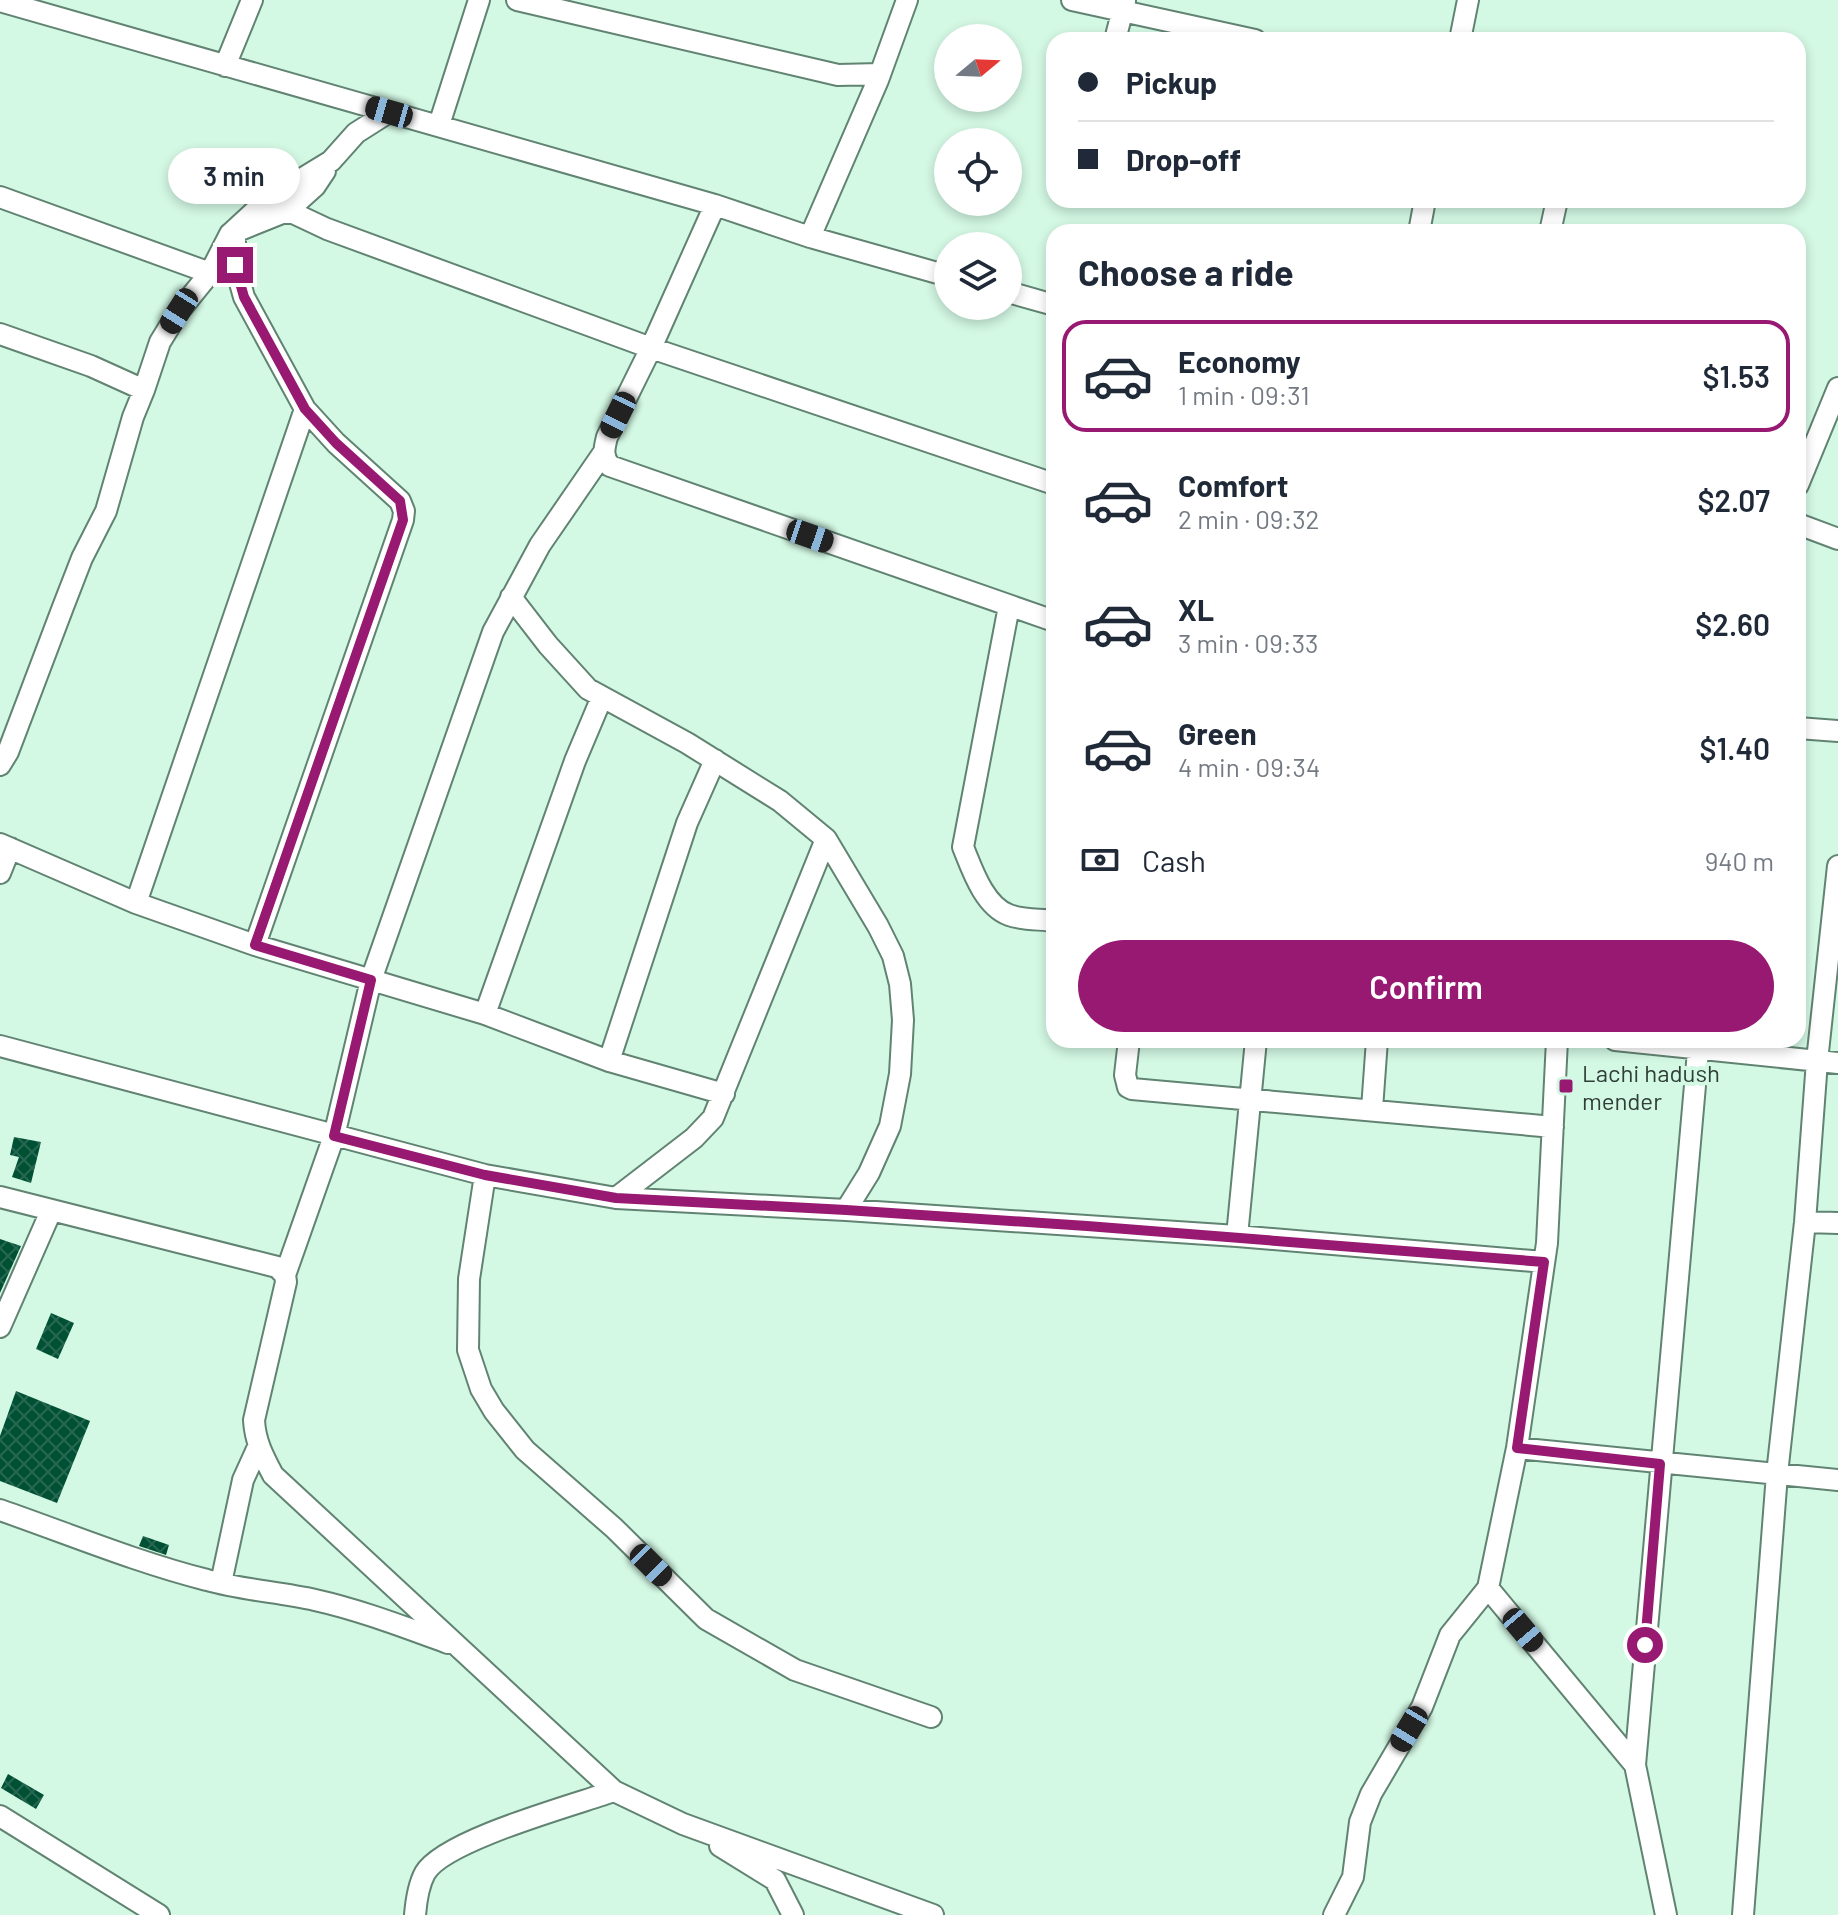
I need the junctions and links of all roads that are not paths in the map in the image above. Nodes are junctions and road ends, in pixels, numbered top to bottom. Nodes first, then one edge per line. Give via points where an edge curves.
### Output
1 (252, 0) edge
2 (479, 0) edge
3 (517, 0) edge
4 (907, 0) edge
5 (1072, 0) edge
6 (1468, 0) edge
7 (0, 1) edge
8 (1124, 6) edge
9 (1117, 32) edge
10 (1224, 32) edge
11 (1462, 32) edge
12 (225, 66) junction
13 (880, 74) junction
14 (389, 112) junction
15 (439, 125) junction
16 (331, 161) junction
17 (0, 197) edge
18 (715, 205) junction
19 (285, 213) junction
20 (232, 233) junction
21 (810, 237) junction
22 (934, 272) edge
23 (210, 273) junction
24 (1022, 296) edge
25 (1046, 303) edge
26 (0, 334) edge
27 (651, 348) junction
28 (144, 390) junction
29 (1836, 397) edge
30 (305, 409) junction
31 (604, 452) junction
32 (1806, 466) edge
33 (1046, 481) edge
34 (1806, 527) edge
35 (1838, 539) edge
36 (511, 597) junction
37 (1009, 606) junction
38 (1046, 618) edge
39 (602, 697) junction
40 (1806, 729) edge
41 (1838, 731) edge
42 (715, 760) junction
43 (0, 765) edge
44 (826, 839) junction
45 (5, 846) edge
46 (1838, 866) edge
47 (0, 873) edge
48 (136, 903) junction
49 (1046, 920) edge
50 (255, 945) junction
51 (371, 980) junction
52 (485, 1014) junction
53 (0, 1046) edge
54 (1128, 1048) edge
55 (1255, 1048) edge
56 (1376, 1048) edge
57 (1557, 1048) edge
58 (1698, 1048) edge
59 (1726, 1048) edge
60 (609, 1061) junction
61 (1817, 1061) junction
62 (1838, 1063) edge
63 (724, 1094) junction
64 (1251, 1099) junction
65 (1372, 1109) junction
66 (1553, 1127) junction
67 (334, 1136) junction
68 (485, 1175) junction
69 (0, 1197) edge
70 (616, 1198) junction
71 (846, 1210) junction
72 (51, 1211) junction
73 (1805, 1222) junction
74 (1838, 1223) edge
75 (1237, 1236) junction
76 (1544, 1262) junction
77 (285, 1275) junction
78 (0, 1327) edge
79 (258, 1447) junction
80 (1517, 1448) junction
81 (1660, 1464) junction
82 (1777, 1474) junction
83 (1838, 1480) edge
84 (0, 1510) edge
85 (221, 1583) junction
86 (1488, 1588) junction
87 (456, 1646) junction
88 (931, 1717) dead end
89 (1635, 1765) junction
90 (614, 1791) junction
91 (0, 1816) edge
92 (683, 1824) junction
93 (159, 1915) edge
94 (415, 1915) edge
95 (793, 1915) edge
96 (933, 1915) edge
97 (1334, 1915) edge
98 (1666, 1915) edge
99 (1743, 1915) edge

1 - 12 street
2 - 15 street
3 - 13 street via 838,75
4 - 13 street
5 - 8 street
6 - 11 street
7 - 12 street
8 - 9 street
8 - 10 street
12 - 14 street
13 - 21 street
14 - 15 street
14 - 16 street via 356,133
15 - 18 street
16 - 19 street via 315,186
16 - 20 street via 267,200
17 - 23 street
18 - 21 street
18 - 27 street
19 - 20 street
19 - 27 street
20 - 23 street
20 - 30 street via 244,297
21 - 22 street
23 - 28 street via 160,342
24 - 25 street
26 - 28 street
27 - 31 street
27 - 33 street
28 - 43 street via 106,511 82,558
29 - 32 street
30 - 48 street
30 - 50 street via 400,501 403,520
31 - 36 street
31 - 37 street via 610,466
34 - 35 street
36 - 39 street via 588,689
36 - 51 street via 493,632
37 - 38 street
37 - 49 street via 963,847 989,899 1007,915
39 - 42 street
39 - 52 street
40 - 41 street
42 - 44 street via 780,801
42 - 60 street via 687,823
44 - 63 street
44 - 71 street via 893,956 903,1020 890,1126
45 - 47 street
45 - 48 street
46 - 61 street
48 - 50 street
50 - 51 street
51 - 52 street
51 - 67 street
52 - 60 street
53 - 67 street
54 - 64 street via 1125,1075 1132,1089
55 - 64 street
56 - 65 street
57 - 66 street
58 - 81 street
59 - 61 street
60 - 63 street
61 - 62 street
61 - 73 street
63 - 70 street via 713,1118 694,1138
64 - 65 street
64 - 75 street
65 - 66 street
66 - 76 street
67 - 68 street
67 - 77 street
68 - 70 street
68 - 88 street via 469,1279 468,1350 481,1389 525,1450 706,1619 795,1670
69 - 72 street
70 - 71 street
71 - 75 street
72 - 77 street via 277,1267
72 - 78 street
73 - 74 street
73 - 82 street
75 - 76 street
76 - 80 street
77 - 79 street via 254,1420
79 - 85 street via 243,1480
79 - 87 street via 273,1475
80 - 81 street
80 - 86 street
81 - 82 street
81 - 89 street
82 - 83 street
82 - 99 street
84 - 85 street via 96,1546
85 - 87 street via 358,1611
86 - 89 street
86 - 97 street via 1450,1635 1422,1707 1371,1794 1360,1822 1353,1877
87 - 90 street
89 - 98 street
90 - 92 street
90 - 94 street via 441,1856 424,1873
91 - 93 street
92 - 95 street via 775,1880
92 - 96 street

